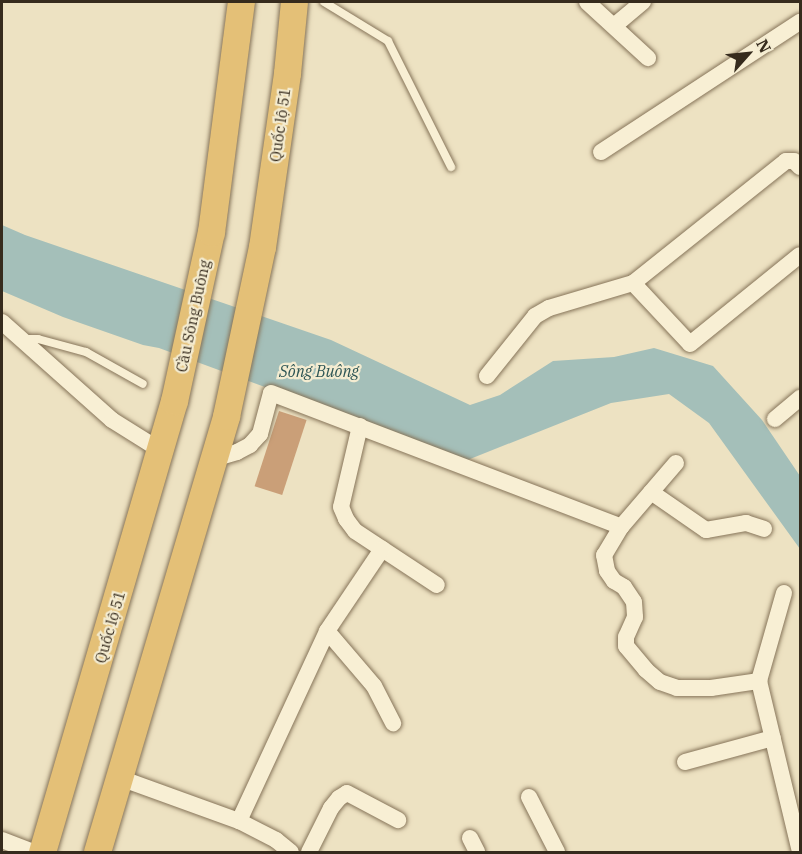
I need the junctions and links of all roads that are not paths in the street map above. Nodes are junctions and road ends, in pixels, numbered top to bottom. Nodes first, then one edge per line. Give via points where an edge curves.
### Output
1 (241, 2) edge
2 (294, 2) edge
3 (324, 2) edge
4 (587, 2) edge
5 (644, 2) edge
6 (801, 22) edge
7 (614, 26) junction
8 (648, 58) dead end
9 (601, 152) dead end
10 (451, 167) dead end
11 (801, 167) edge
12 (801, 255) edge
13 (633, 283) junction
14 (2, 322) edge
15 (21, 340) junction
16 (487, 376) dead end
17 (143, 384) dead end
18 (801, 399) edge
19 (174, 401) joint
20 (775, 419) dead end
21 (360, 426) junction
22 (160, 450) junction
23 (213, 459) junction
24 (676, 463) dead end
25 (651, 492) junction
26 (621, 527) junction
27 (764, 530) dead end
28 (382, 549) junction
29 (437, 585) dead end
30 (784, 593) dead end
31 (327, 631) junction
32 (759, 681) junction
33 (393, 723) dead end
34 (772, 738) junction
35 (685, 762) dead end
36 (120, 778) junction
37 (529, 797) dead end
38 (398, 820) dead end
39 (239, 821) junction
40 (2, 840) edge
41 (34, 852) edge
42 (42, 852) edge
43 (97, 852) edge
44 (291, 852) edge
45 (309, 852) edge
46 (557, 852) edge
47 (801, 852) edge

1 - 19 highway, Cầu Sông Buông via 211,232
2 - 23 highway, Quốc lộ 51 via 262,247
3 - 10 lane via 388,41
4 - 7 street
5 - 7 street
6 - 9 street
7 - 8 street
11 - 13 street via 786,161
12 - 13 street via 690,344
13 - 16 street via 549,308 535,316
14 - 15 street
15 - 17 lane via 38,339 86,352
15 - 22 street via 112,420
18 - 20 street
19 - 22 highway, Quốc lộ 51
21 - 23 street via 271,393 260,434 237,452
21 - 26 street
21 - 28 street via 341,507 355,531
22 - 42 highway, Quốc lộ 51
23 - 36 highway
24 - 25 street
25 - 26 street
25 - 27 street via 706,530 746,523
26 - 32 street via 604,555 614,581 624,587 634,602 635,617 626,637 631,655 660,682 677,688
28 - 29 street
28 - 31 street
30 - 32 street
31 - 33 street via 375,686
31 - 39 street
32 - 34 street
34 - 35 street
34 - 47 street
36 - 39 street
36 - 43 highway
37 - 46 street
38 - 45 street via 347,793 331,808
39 - 44 street
40 - 41 street

